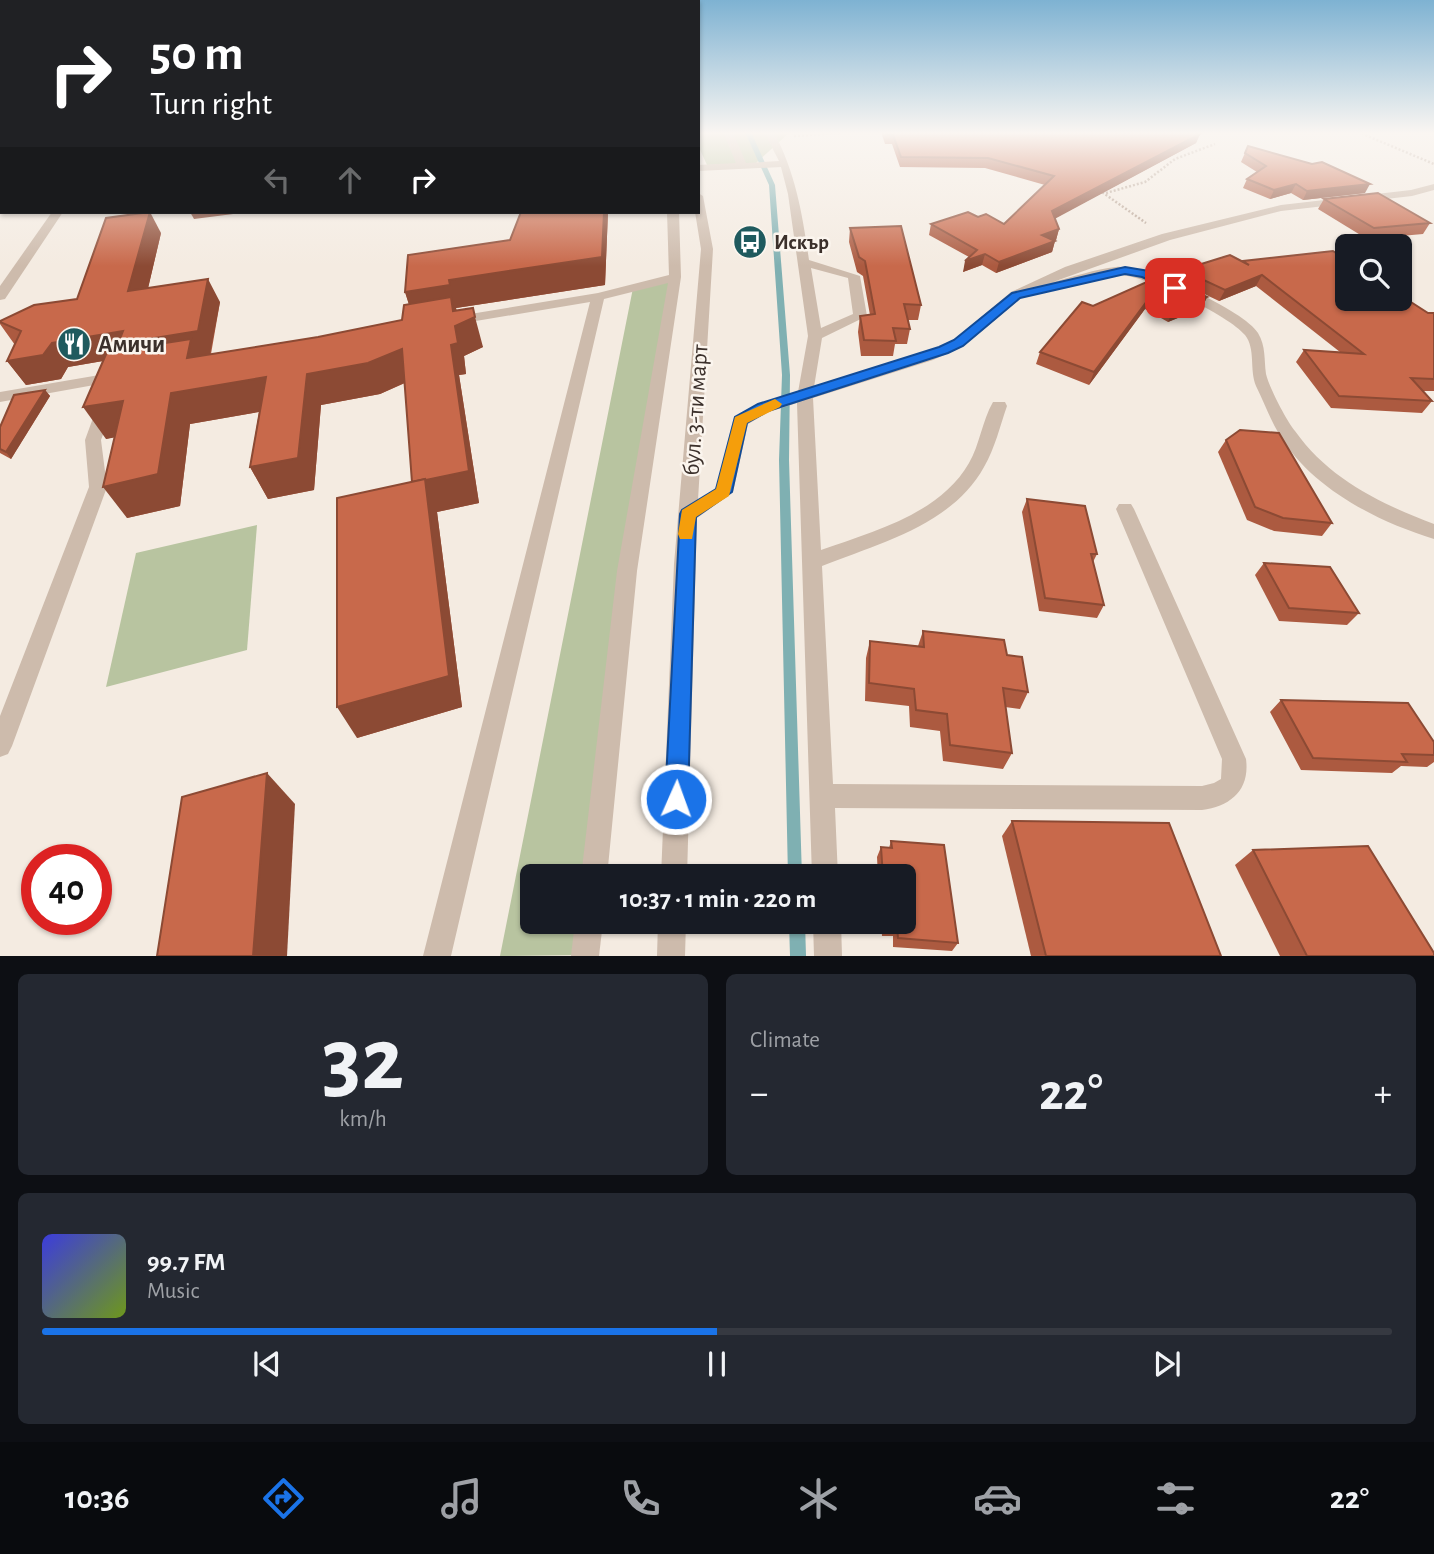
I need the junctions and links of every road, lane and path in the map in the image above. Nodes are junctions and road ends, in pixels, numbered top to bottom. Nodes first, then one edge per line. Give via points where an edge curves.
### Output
1 (784, 177) edge
2 (1152, 177) edge
3 (1088, 187) edge
4 (1434, 187) edge
5 (1105, 194) junction
6 (700, 208) edge
7 (56, 214) edge
8 (673, 214) edge
9 (1166, 237) junction
10 (804, 262) junction
11 (675, 276) junction
12 (1016, 295) junction
13 (0, 296) edge
14 (598, 297) junction
15 (431, 325) edge
16 (815, 336) junction
17 (802, 395) junction
18 (0, 397) edge
19 (999, 406) dead end
20 (1125, 509) dead end
21 (688, 514) junction
22 (1434, 532) edge
23 (811, 562) junction
24 (0, 746) edge
25 (822, 796) junction
26 (595, 864) edge
27 (675, 864) edge
28 (825, 864) edge
29 (588, 934) edge
30 (672, 934) edge
31 (827, 934) edge
32 (437, 956) edge
33 (585, 956) edge
34 (671, 956) edge
35 (828, 956) edge

1 - 10 street via 793,194
2 - 5 path
3 - 5 path
4 - 9 street via 1281,208
5 - 9 path
6 - 21 street, бул. 3-ти март via 707,249
7 - 13 street
8 - 11 street, бул. 3-ти март
9 - 12 street via 1069,270
10 - 16 street
10 - 16 street via 854,276 860,316
11 - 14 street
11 - 26 street, бул. 3-ти март via 627,571
12 - 17 street via 959,343 928,357
12 - 22 street via 1125,271 1154,278 1217,309 1251,332 1258,350 1259,376 1287,433 1321,472 1374,508
14 - 15 street
14 - 32 street
16 - 17 street
17 - 21 street via 740,421 724,492
17 - 23 street
18 - 24 street via 122,376 93,440 98,487
19 - 23 street via 975,469 955,494 912,521
20 - 25 street via 1234,759 1234,784 1226,792 1202,798
21 - 27 street, бул. 3-ти март
23 - 25 street
25 - 28 street
29 - 33 street
30 - 34 street
31 - 35 street

